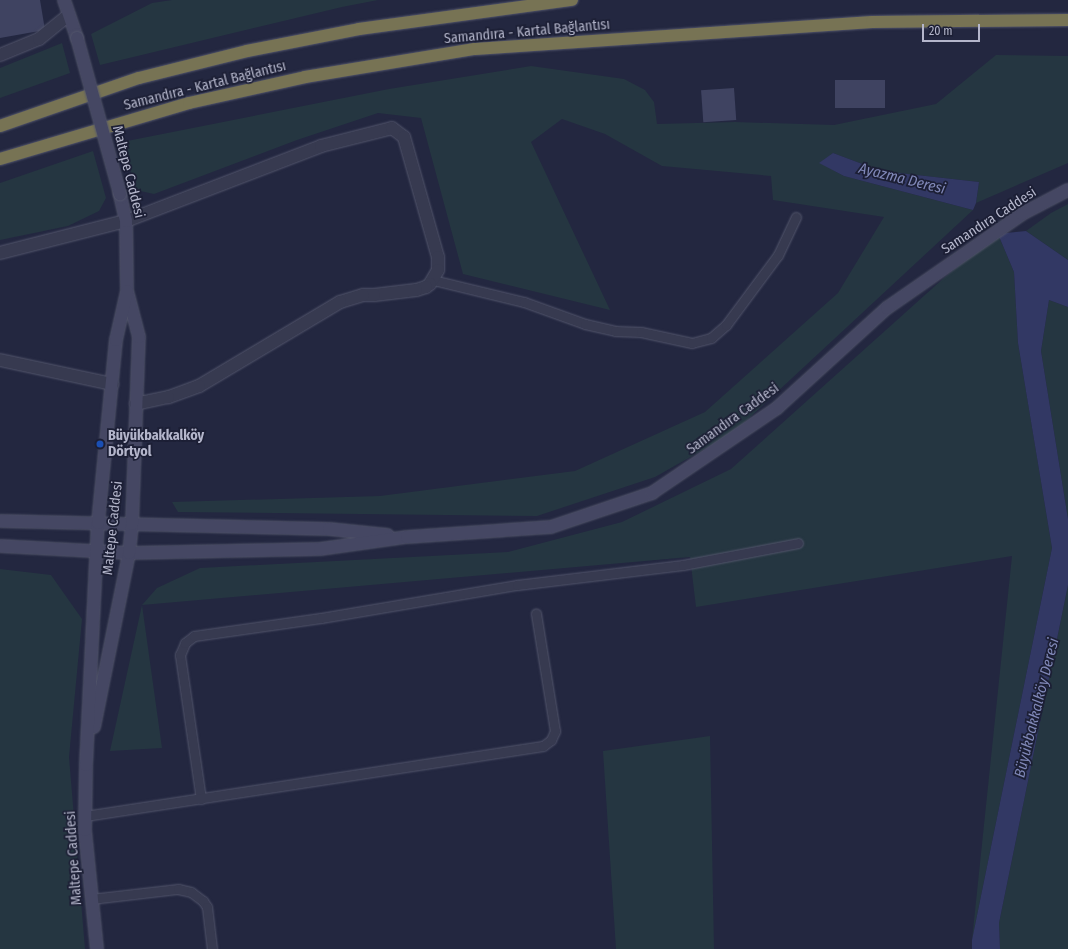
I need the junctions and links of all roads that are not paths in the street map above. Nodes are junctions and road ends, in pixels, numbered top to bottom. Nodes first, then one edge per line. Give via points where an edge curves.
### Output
1 (64, 0) edge
2 (71, 0) edge
3 (572, 0) edge
4 (69, 15) junction
5 (1068, 20) edge
6 (77, 38) junction
7 (0, 55) edge
8 (0, 126) edge
9 (0, 159) edge
10 (1068, 190) edge
11 (796, 217) dead end
12 (126, 221) junction
13 (0, 253) edge
14 (433, 280) junction
15 (127, 291) junction
16 (0, 360) edge
17 (112, 384) junction
18 (136, 404) junction
19 (0, 521) edge
20 (98, 523) junction
21 (132, 524) junction
22 (407, 537) junction
23 (798, 543) dead end
24 (0, 546) edge
25 (97, 551) junction
26 (129, 553) junction
27 (536, 614) dead end
28 (86, 765) junction
29 (201, 799) junction
30 (85, 816) junction
31 (91, 899) junction
32 (97, 949) edge
33 (212, 949) edge

1 - 4 main road
2 - 6 main road
3 - 8 highway, Samandıra - Kartal Bağlantısı via 359,29 248,51 139,78
4 - 6 main road
4 - 7 street via 39,39
5 - 9 highway, Samandıra - Kartal Bağlantısı via 872,22 475,49 305,77 189,102
6 - 12 main road, Maltepe Caddesi, bridge
10 - 22 main road, Samandıra Caddesi via 1022,214 887,308 777,408 652,493 551,526
11 - 14 lane via 778,255 726,325 711,338 692,343 585,324 524,302
12 - 13 street
12 - 14 street via 321,146 392,128 404,137 438,257 438,270
12 - 15 main road, Maltepe Caddesi
14 - 18 street via 426,287 416,290 363,295 340,302 199,386 168,397
15 - 17 main road, Maltepe Caddesi via 116,340
15 - 18 main road, Maltepe Caddesi via 138,337
16 - 17 street
17 - 20 main road, Maltepe Caddesi
18 - 21 main road, Maltepe Caddesi
19 - 20 main road
20 - 21 main road
20 - 25 main road, Maltepe Caddesi
21 - 22 main road via 329,529
21 - 26 main road, Maltepe Caddesi
22 - 26 main road via 320,549
23 - 29 lane via 683,565 517,585 321,618 194,636 185,643 180,655
24 - 25 main road
25 - 26 main road
25 - 28 main road, Maltepe Caddesi
26 - 28 main road, Maltepe Caddesi
27 - 29 lane via 555,731 548,744
28 - 30 main road, Maltepe Caddesi
29 - 30 lane
30 - 31 main road, Maltepe Caddesi
31 - 32 main road, Maltepe Caddesi
31 - 33 lane via 178,889 191,892 207,907

